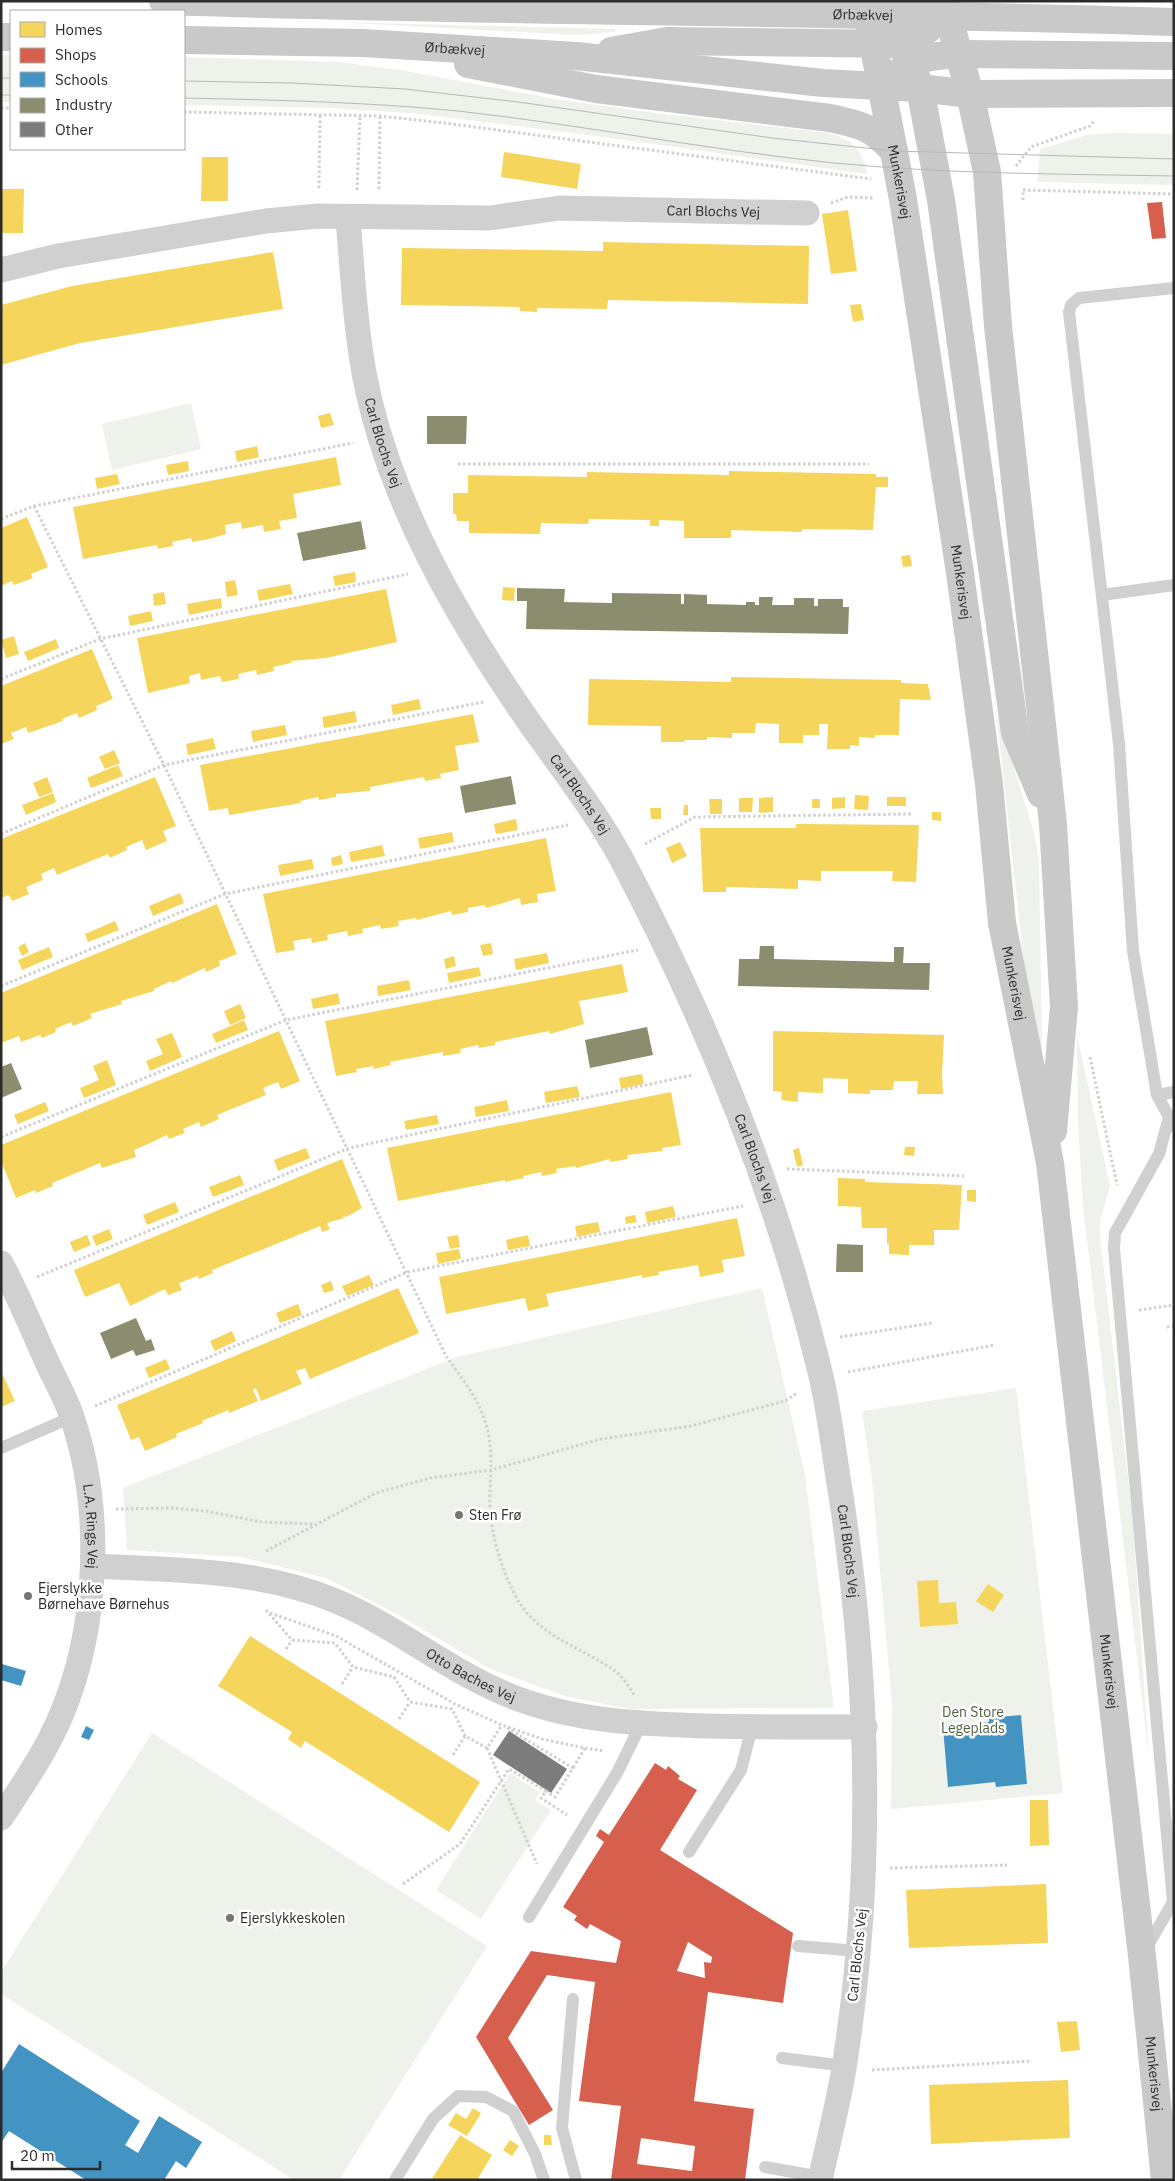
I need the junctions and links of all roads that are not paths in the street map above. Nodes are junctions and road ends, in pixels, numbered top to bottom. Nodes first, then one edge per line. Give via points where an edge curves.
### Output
1 (163, 1) edge
2 (582, 5) edge
3 (866, 8) edge
4 (946, 8) edge
5 (1174, 22) edge
6 (905, 38) edge
7 (185, 40) edge
8 (363, 43) junction
9 (958, 54) junction
10 (576, 56) junction
11 (1174, 56) edge
12 (881, 86) junction
13 (920, 88) junction
14 (1174, 93) edge
15 (970, 94) junction
16 (894, 151) junction
17 (807, 213) road end
18 (348, 217) junction
19 (1, 270) edge
20 (1174, 288) edge
21 (1174, 585) edge
22 (1102, 595) junction
23 (1053, 824) junction
24 (1174, 1092) edge
25 (1157, 1095) junction
26 (1171, 1121) edge
27 (1050, 1163) junction
28 (1, 1262) edge
29 (72, 1417) junction
30 (1, 1448) edge
31 (92, 1566) junction
32 (641, 1724) junction
33 (752, 1727) junction
34 (865, 1727) junction
35 (1, 1818) edge
36 (689, 1852) dead end
37 (529, 1917) dead end
38 (798, 1946) dead end
39 (858, 1951) junction
40 (1142, 1956) junction
41 (573, 1999) dead end
42 (782, 2058) dead end
43 (844, 2069) junction
44 (765, 2167) dead end
45 (820, 2178) edge
46 (395, 2180) edge
47 (544, 2180) edge
48 (576, 2180) edge
49 (1165, 2180) edge

1 - 2 main road, Ørbækvej via 287,5
2 - 3 main road, Ørbækvej
3 - 6 main road, Ørbækvej
3 - 6 main road, Munkerisvej
4 - 5 main road, Ørbækvej
4 - 6 main road, Ørbækvej
4 - 9 main road, Munkerisvej
6 - 9 main road
6 - 10 main road via 668,42
6 - 12 main road, Munkerisvej
6 - 12 main road
6 - 13 main road
6 - 15 main road
7 - 8 main road, Ørbækvej
8 - 10 main road, Ørbækvej
8 - 16 main road via 596,89 830,118 876,132
9 - 11 main road
9 - 15 main road, Munkerisvej
10 - 12 main road, Ørbækvej via 823,83
12 - 13 main road, Ørbækvej
12 - 16 main road, Munkerisvej
13 - 15 main road, Ørbækvej
13 - 23 main road via 943,210 1016,733
14 - 15 main road, Ørbækvej
15 - 23 main road, Munkerisvej via 987,172 998,326
16 - 27 main road, Munkerisvej via 972,660 989,784 1002,923
17 - 18 street, Carl Blochs Vej via 560,208 490,218
18 - 19 street, Carl Blochs Vej via 266,221 58,256
18 - 34 street, Carl Blochs Vej via 364,374 395,481 434,568 511,696 598,818 620,858 722,1069 771,1201 822,1377 849,1552
20 - 22 lane via 1080,298 1071,305 1069,312
21 - 22 lane
22 - 25 lane via 1119,744 1133,951
23 - 27 main road, Munkerisvej via 1064,1007
24 - 25 lane
25 - 26 lane
26 - 40 lane via 1159,1154 1115,1234 1114,1248 1173,1902
27 - 40 main road, Munkerisvej
28 - 29 street, L.A. Rings Vej
29 - 30 lane
29 - 31 street, L.A. Rings Vej via 84,1463
31 - 32 street, Otto Baches Vej via 226,1573 276,1582 332,1599 494,1690 563,1712
31 - 35 street, L.A. Rings Vej via 80,1656 68,1697 49,1741
32 - 33 street, Otto Baches Vej
32 - 37 lane via 617,1773
33 - 34 street, Otto Baches Vej
33 - 36 lane via 741,1770
34 - 39 street, Carl Blochs Vej via 864,1868
38 - 39 lane
39 - 43 street, Carl Blochs Vej
40 - 49 main road, Munkerisvej
41 - 48 lane via 562,2128
42 - 43 lane
43 - 45 street, Carl Blochs Vej
44 - 45 lane
46 - 47 lane via 433,2119 458,2096 486,2096 513,2111

